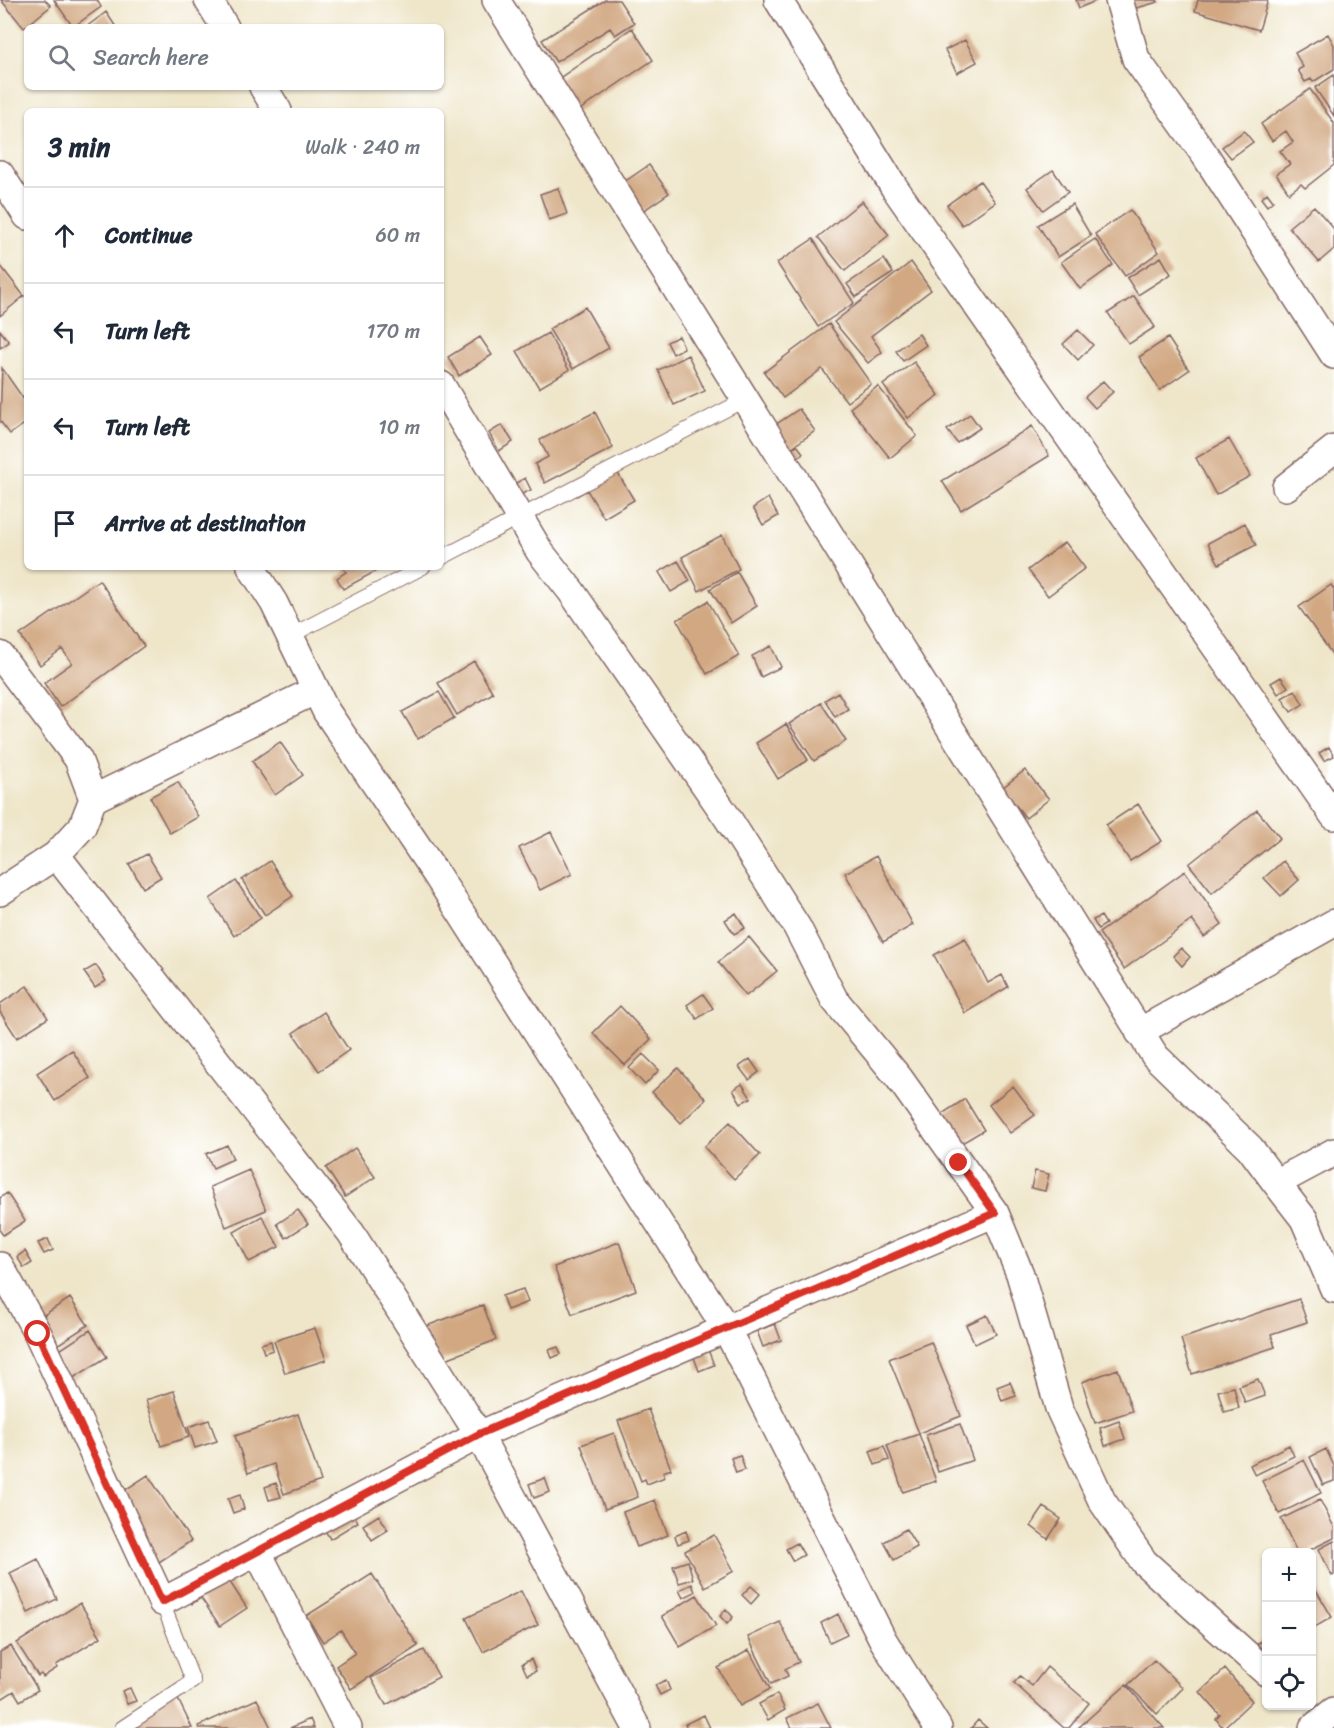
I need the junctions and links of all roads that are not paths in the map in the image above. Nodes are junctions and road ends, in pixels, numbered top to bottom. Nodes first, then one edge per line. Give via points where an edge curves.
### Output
1 (208, 0) edge
2 (496, 0) edge
3 (778, 0) edge
4 (1119, 0) edge
5 (223, 24) edge
6 (265, 90) edge
7 (276, 108) edge
8 (0, 174) edge
9 (24, 211) edge
10 (1334, 355) edge
11 (444, 390) edge
12 (746, 399) junction
13 (1334, 449) edge
14 (1286, 488) dead end
15 (520, 518) junction
16 (444, 556) edge
17 (253, 570) edge
18 (417, 570) edge
19 (290, 636) junction
20 (0, 655) edge
21 (316, 690) junction
22 (93, 799) junction
23 (1334, 816) edge
24 (56, 855) junction
25 (0, 892) edge
26 (1334, 923) edge
27 (1139, 1032) junction
28 (1334, 1152) edge
29 (1276, 1183) junction
30 (995, 1213) junction
31 (0, 1266) edge
32 (1334, 1289) edge
33 (726, 1328) junction
34 (479, 1434) junction
35 (257, 1551) junction
36 (162, 1602) junction
37 (1262, 1668) edge
38 (122, 1728) edge
39 (348, 1728) edge
40 (637, 1728) edge
41 (938, 1728) edge

1 - 5 street
2 - 12 street
3 - 23 street via 894,187
4 - 10 street via 1136,59 1205,155
6 - 7 street
8 - 9 street
11 - 15 street
12 - 15 lane
12 - 27 street
13 - 14 street
15 - 16 lane
15 - 30 street via 727,817 797,927 834,999 899,1078
17 - 19 street
18 - 19 lane
19 - 21 street
20 - 22 street via 78,759
21 - 22 street
21 - 33 street
22 - 24 street via 82,827
24 - 25 street
24 - 34 street via 351,1233
26 - 27 street
27 - 29 street via 1155,1056 1250,1148
28 - 29 street
29 - 32 street via 1304,1219
30 - 33 street
30 - 37 street via 1020,1275 1059,1408 1102,1501 1144,1562
31 - 36 street via 38,1334
33 - 34 street
33 - 41 street via 883,1640
34 - 35 street
34 - 40 street
35 - 36 street
35 - 39 street
36 - 38 lane via 193,1681

